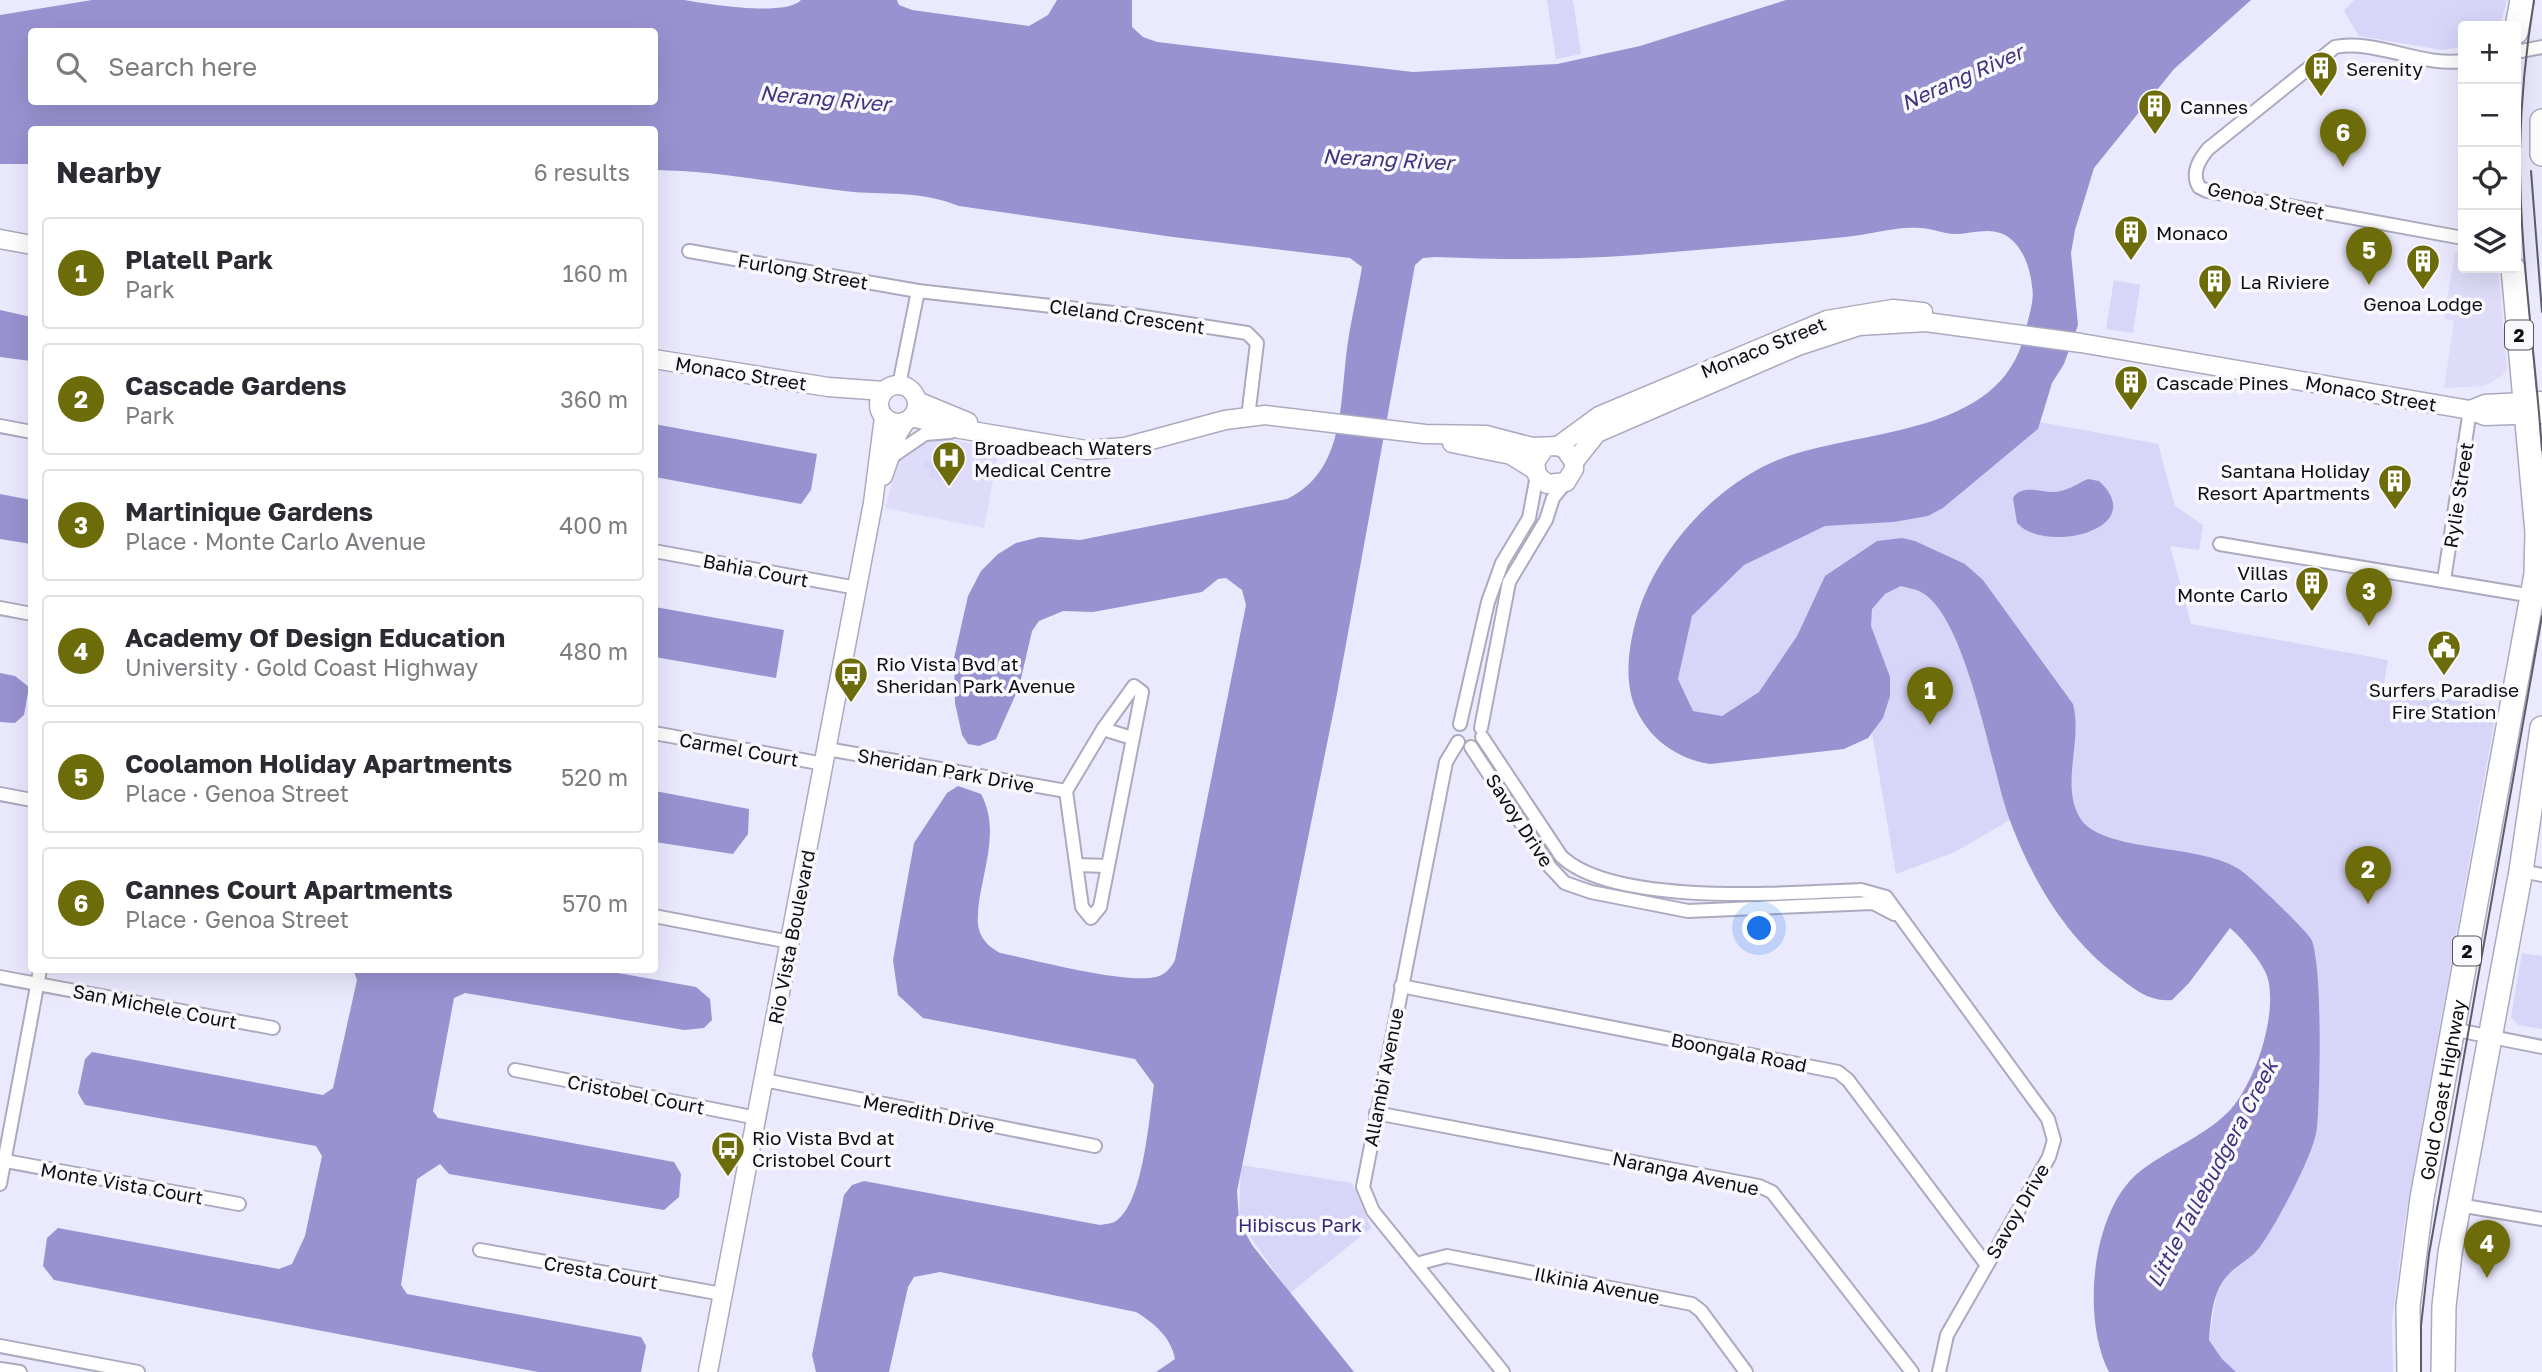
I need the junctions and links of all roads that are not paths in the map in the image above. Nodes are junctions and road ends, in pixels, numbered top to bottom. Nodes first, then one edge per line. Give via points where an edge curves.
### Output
1 (2522, 0) edge
2 (2518, 21) edge
3 (2542, 47) edge
4 (2521, 51) edge
5 (2458, 61) edge
6 (2542, 121) edge
7 (2542, 154) edge
8 (2458, 237) edge
9 (0, 239) edge
10 (28, 245) edge
11 (689, 251) dead end
12 (2514, 273) edge
13 (918, 290) junction
14 (658, 360) edge
15 (1252, 394) junction
16 (887, 399) junction
17 (2534, 408) edge
18 (2470, 410) junction
19 (911, 413) junction
20 (1622, 415) junction
21 (1284, 416) junction
22 (1248, 417) junction
23 (0, 426) edge
24 (960, 429) junction
25 (28, 431) edge
26 (997, 434) junction
27 (1425, 434) junction
28 (1551, 447) junction
29 (890, 458) junction
30 (1574, 462) junction
31 (1536, 472) junction
32 (1566, 482) junction
33 (873, 503) junction
34 (2220, 544) dead end
35 (658, 552) edge
36 (2444, 580) junction
37 (858, 588) junction
38 (2533, 596) junction
39 (0, 608) edge
40 (28, 613) edge
41 (1460, 724) junction
42 (2542, 728) edge
43 (1102, 729) junction
44 (1481, 733) junction
45 (658, 734) edge
46 (1132, 738) junction
47 (1458, 742) junction
48 (1471, 747) junction
49 (825, 757) junction
50 (1501, 764) junction
51 (1488, 771) junction
52 (1066, 791) junction
53 (0, 794) edge
54 (28, 799) edge
55 (1077, 865) junction
56 (1107, 866) junction
57 (2532, 873) edge
58 (658, 917) edge
59 (1902, 921) junction
60 (790, 942) junction
61 (40, 973) edge
62 (0, 977) edge
63 (38, 984) junction
64 (1401, 986) junction
65 (272, 1028) dead end
66 (2452, 1029) junction
67 (2489, 1037) junction
68 (2542, 1046) edge
69 (515, 1070) dead end
70 (764, 1080) junction
71 (1376, 1113) junction
72 (757, 1118) junction
73 (1094, 1146) dead end
74 (2, 1161) edge
75 (0, 1184) edge
76 (239, 1204) dead end
77 (2459, 1205) junction
78 (2542, 1219) edge
79 (480, 1250) dead end
80 (1416, 1264) junction
81 (1986, 1264) junction
82 (722, 1294) junction
83 (0, 1346) edge
84 (0, 1368) edge
85 (20, 1372) edge
86 (138, 1372) edge
87 (708, 1372) edge
88 (1503, 1372) edge
89 (1746, 1372) edge
90 (1912, 1372) edge
91 (1939, 1372) edge
92 (2409, 1372) edge
93 (2443, 1372) edge

1 - 2 highway
3 - 4 street
5 - 8 street, Genoa Street via 2335,47 2208,149 2196,168 2196,181 2207,191
6 - 7 highway
9 - 10 street
11 - 13 street, Furlong Street
12 - 17 highway, Gold Coast Highway / 2
13 - 15 street, Cleland Crescent via 1247,333 1257,343
13 - 16 street, Rio Vista Boulevard
14 - 16 street, Monaco Street
15 - 21 street via 1268,411
15 - 22 street, Cleland Crescent
16 - 19 street, Monaco Street via 890,421
16 - 19 street via 911,390
16 - 33 street, Rio Vista Boulevard
17 - 18 street, Monaco Street via 2485,416
17 - 38 highway, Gold Coast Highway / 2 via 2537,532
18 - 20 street, Monaco Street via 1893,309 1827,320
18 - 36 street, Rylie Street
19 - 24 street
19 - 26 street
19 - 29 street, Rio Vista Boulevard
20 - 28 street, Monaco Street via 1599,416
20 - 30 street, Monaco Street via 1597,433
21 - 22 street
21 - 27 street
22 - 26 street via 1108,449 1068,449
23 - 25 street
24 - 26 street
24 - 29 street via 925,434
27 - 28 street via 1486,435
27 - 31 street via 1511,455
28 - 30 street via 1566,449
28 - 31 street via 1535,462
29 - 33 street, Rio Vista Boulevard
30 - 32 street
31 - 32 street via 1547,484
31 - 41 street via 1529,518 1502,563 1488,602
32 - 44 street via 1509,582
33 - 37 street, Rio Vista Boulevard
34 - 36 street
35 - 37 street, Bahia Court
36 - 38 street
37 - 49 street, Rio Vista Boulevard
38 - 66 highway, Gold Coast Highway / 2
39 - 40 street
41 - 44 street via 1473,721
41 - 47 street via 1455,734
42 - 57 highway, Gold Coast Highway / 2
43 - 46 street
43 - 46 street via 1129,689 1138,687 1142,692
43 - 52 street
44 - 48 street
44 - 50 street, Savoy Drive
45 - 49 street, Carmel Court
46 - 56 street
47 - 48 street
47 - 64 street, Allambi Avenue via 1446,762
48 - 51 street, Savoy Drive
49 - 52 street, Sheridan Park Drive
49 - 60 street, Rio Vista Boulevard
50 - 51 street
50 - 59 street, Savoy Drive via 1574,869 1690,895 1874,892 1886,897
51 - 59 street, Savoy Drive via 1565,883 1688,911 1873,903
52 - 55 street
53 - 54 street
55 - 56 street
55 - 56 street via 1082,907 1091,918 1098,912
57 - 67 highway, Gold Coast Highway / 2
58 - 60 street
59 - 81 street, Savoy Drive via 2053,1129 2049,1157
60 - 70 street, Rio Vista Boulevard
61 - 63 street
62 - 63 street, San Michele Court
63 - 65 street, San Michele Court
63 - 74 street
64 - 71 street, Allambi Avenue
64 - 81 street, Boongala Road via 1838,1072
66 - 67 street
66 - 92 highway, Gold Coast Highway / 2 via 2411,1270
67 - 68 street
67 - 77 highway, Gold Coast Highway / 2
69 - 72 street, Cristobel Court
70 - 72 street, Rio Vista Boulevard
70 - 73 street, Meredith Drive
71 - 80 street, Allambi Avenue via 1363,1187 1373,1211
71 - 90 street, Naranga Avenue via 1772,1192
72 - 82 street, Rio Vista Boulevard
74 - 75 street
74 - 76 street, Monte Vista Court
77 - 78 street
77 - 93 highway, Gold Coast Highway / 2 via 2444,1306
79 - 82 street, Cresta Court
80 - 88 street, Allambi Avenue
80 - 89 street, Ilkinia Avenue via 1447,1256 1692,1304
81 - 91 street, Savoy Drive via 1947,1335
82 - 87 street, Rio Vista Boulevard
83 - 86 street
84 - 85 street

